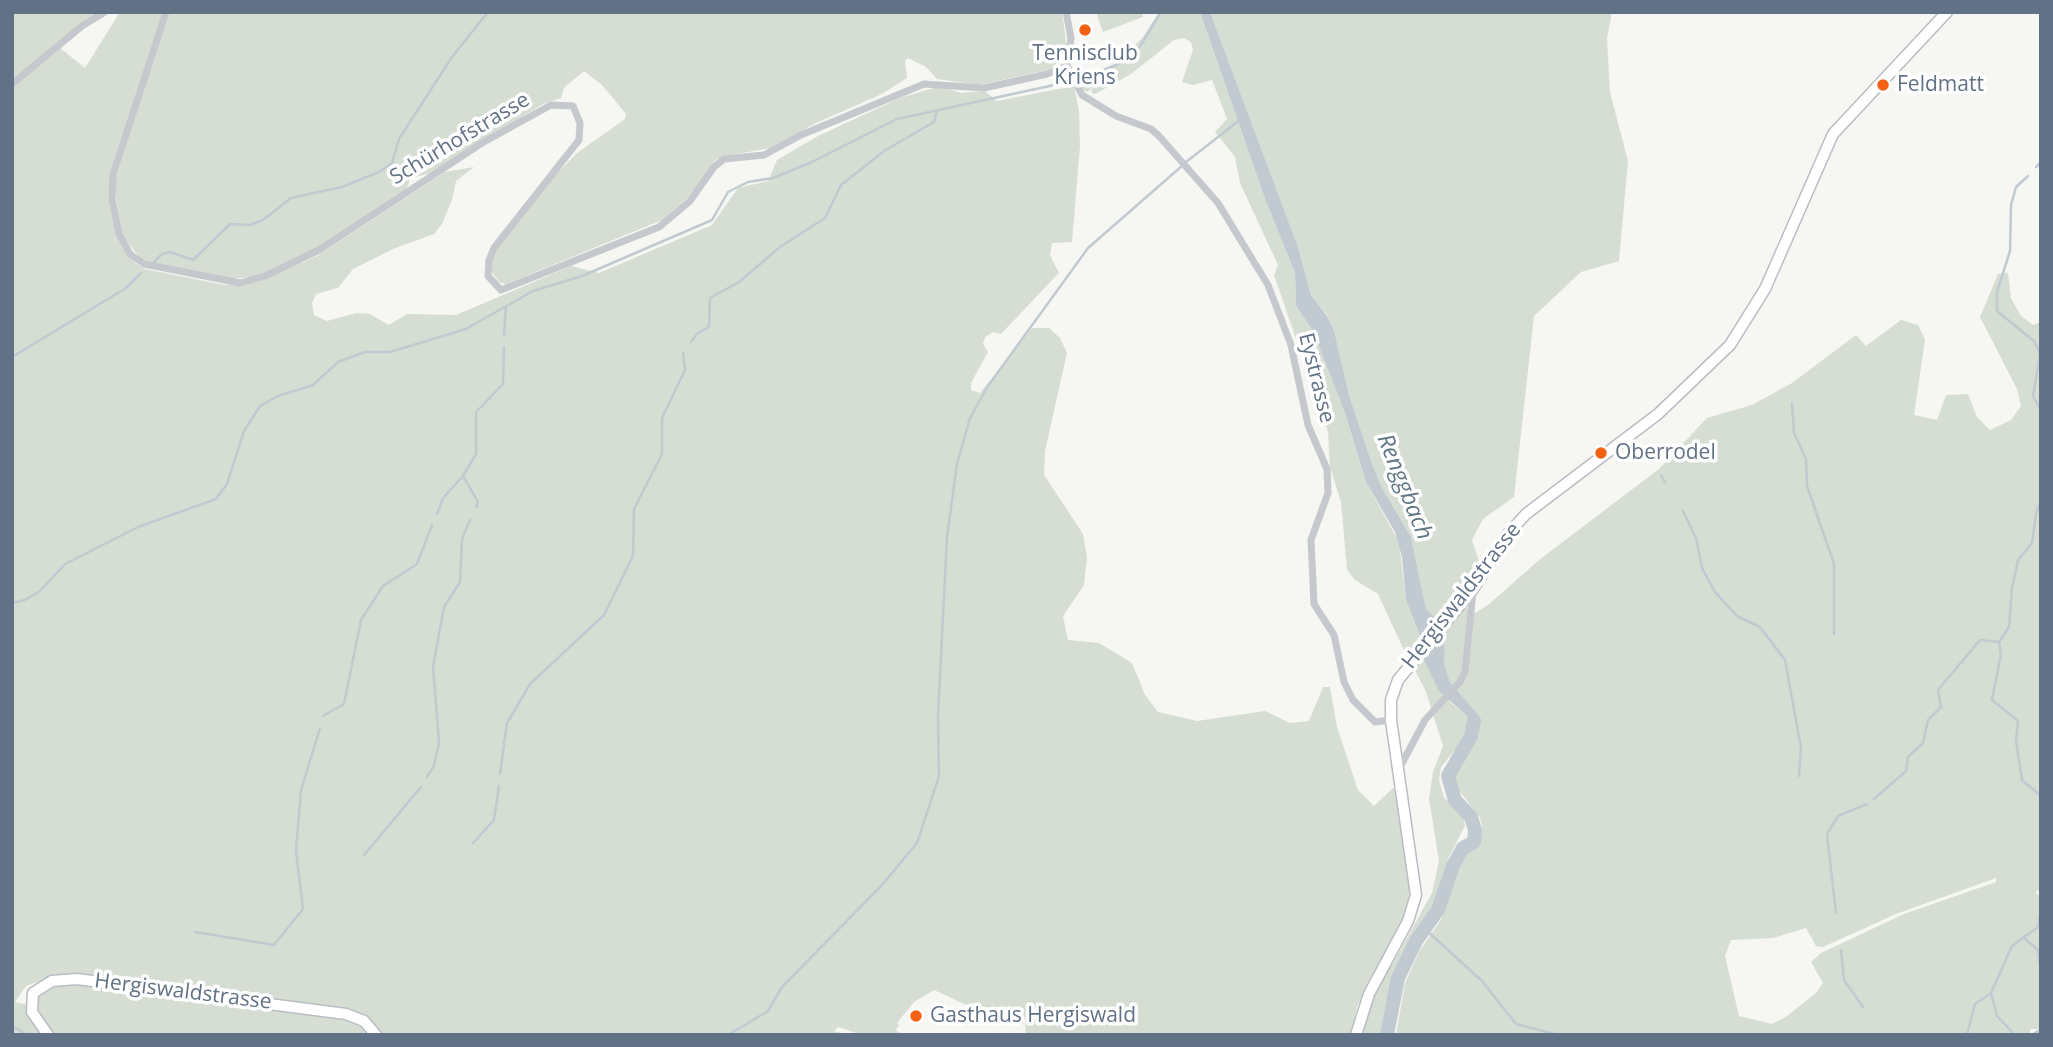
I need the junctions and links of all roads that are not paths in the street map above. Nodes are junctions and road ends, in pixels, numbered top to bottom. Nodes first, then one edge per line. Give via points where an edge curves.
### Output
1 (105, 12) edge
2 (166, 12) edge
3 (1066, 12) edge
4 (1947, 12) edge
5 (1067, 66) junction
6 (12, 84) edge
7 (1473, 589) junction
8 (1391, 720) junction
9 (1399, 769) junction
10 (2041, 1032) edge
11 (48, 1035) edge
12 (376, 1035) edge
13 (1356, 1035) edge
14 (2036, 1035) edge

1 - 6 street
2 - 5 street, Schürhofstrasse via 113,175 119,234 130,254 144,264 240,283 319,250 482,143 551,105 573,106 580,122 579,140 494,248 488,276 501,290 659,227 690,201 723,159 775,151 802,135 924,84 984,88
3 - 5 street via 1071,38
4 - 7 street, Hergiswaldstrasse via 1833,134 1765,289 1730,345 1658,414 1526,514
5 - 8 street, Eystrasse via 1082,95 1159,136 1218,203 1274,296 1292,345 1308,425 1327,469 1328,493 1312,533 1314,604 1334,635 1344,682 1353,700 1375,722
7 - 8 street, Hergiswaldstrasse via 1398,680
7 - 9 street via 1465,672 1413,738
8 - 9 street, Hergiswaldstrasse
9 - 13 street, Hergiswaldstrasse via 1416,895 1369,994
10 - 14 street
11 - 12 street, Hergiswaldstrasse via 32,1012 33,993 52,981 77,979 346,1014 364,1021

